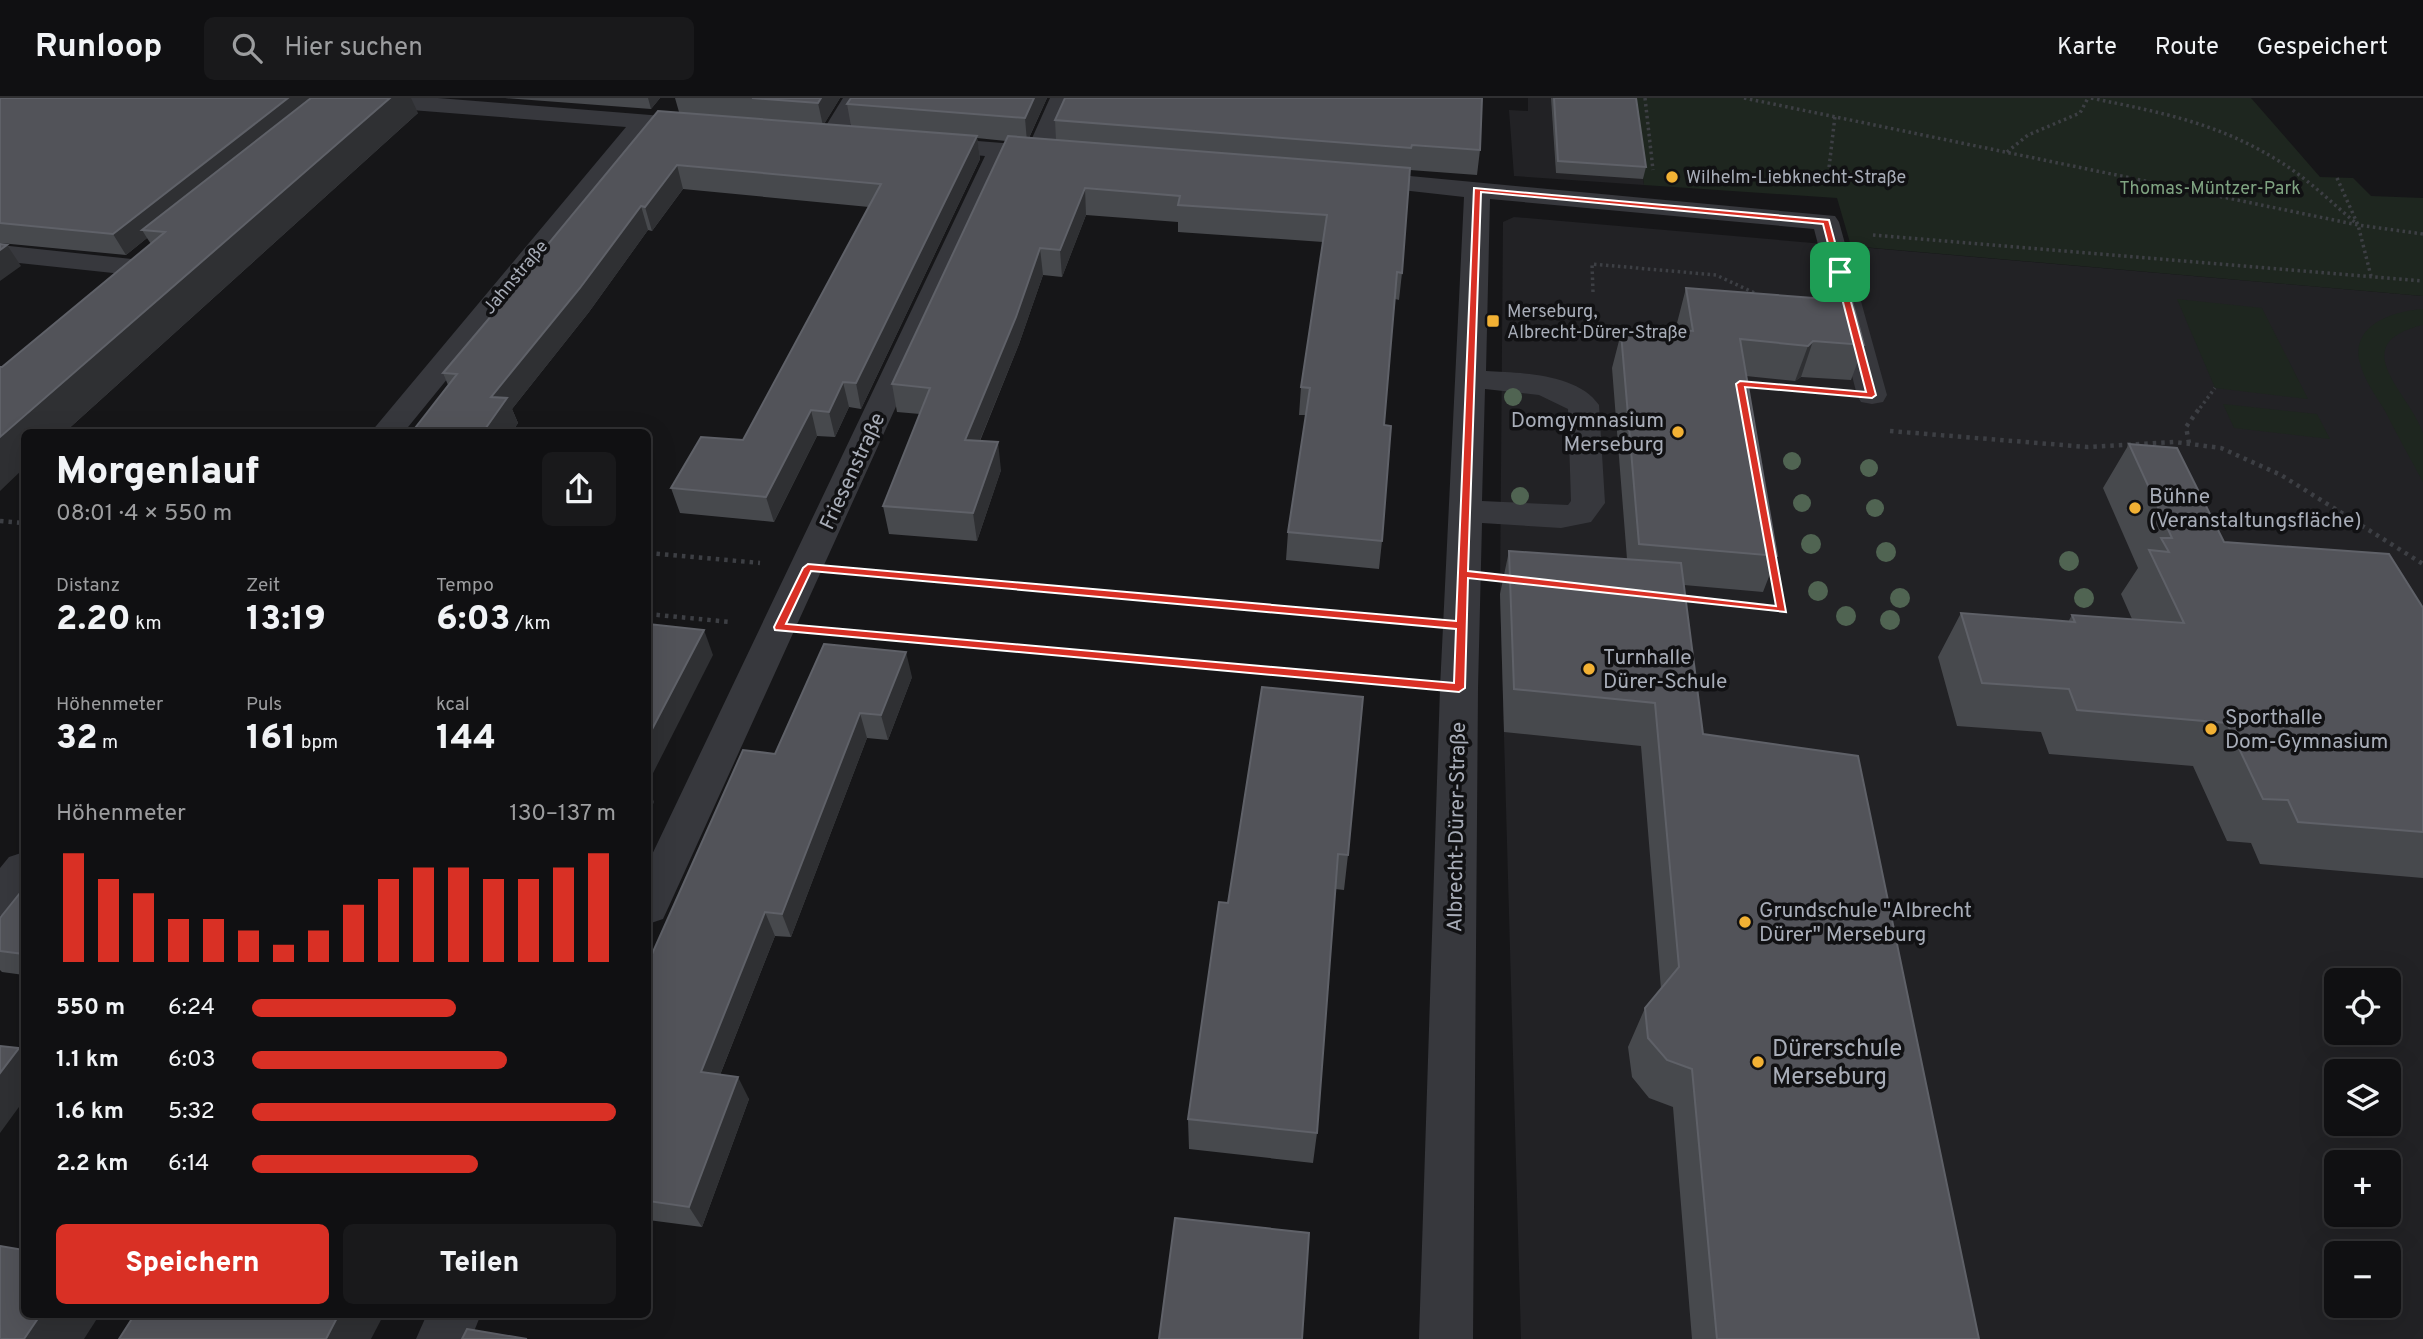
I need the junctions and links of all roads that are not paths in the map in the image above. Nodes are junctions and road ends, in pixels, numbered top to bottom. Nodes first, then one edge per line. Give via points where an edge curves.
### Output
1 (855, 98) edge
2 (1062, 98) edge
3 (337, 104) edge
4 (644, 122) junction
5 (724, 128) edge
6 (804, 135) edge
7 (831, 137) junction
8 (857, 139) edge
9 (909, 143) edge
10 (1000, 150) junction
11 (1038, 153) junction
12 (1080, 157) edge
13 (1340, 178) edge
14 (1477, 189) junction
15 (0, 253) edge
16 (102, 292) edge
17 (1471, 379) junction
18 (1872, 395) road end
19 (389, 429) edge
20 (1466, 511) junction
21 (21, 873) edge
22 (0, 898) edge
23 (651, 900) edge
24 (453, 1318) edge
25 (443, 1339) edge
26 (1446, 1339) edge

1 - 7 street
2 - 11 street
3 - 4 street
4 - 5 street
4 - 19 street, Jahnstraße
6 - 7 street
7 - 8 street
9 - 10 street
10 - 11 street
10 - 23 street, Friesenstraße
11 - 12 street
13 - 14 street
14 - 17 street, Albrecht-Dürer-Straße
14 - 18 street via 1826,222
15 - 16 street via 143,259
17 - 20 street, Albrecht-Dürer-Straße
17 - 20 street via 1552,388 1583,405 1588,503 1578,514 1561,517
20 - 26 street, Albrecht-Dürer-Straße
21 - 22 street
24 - 25 street

